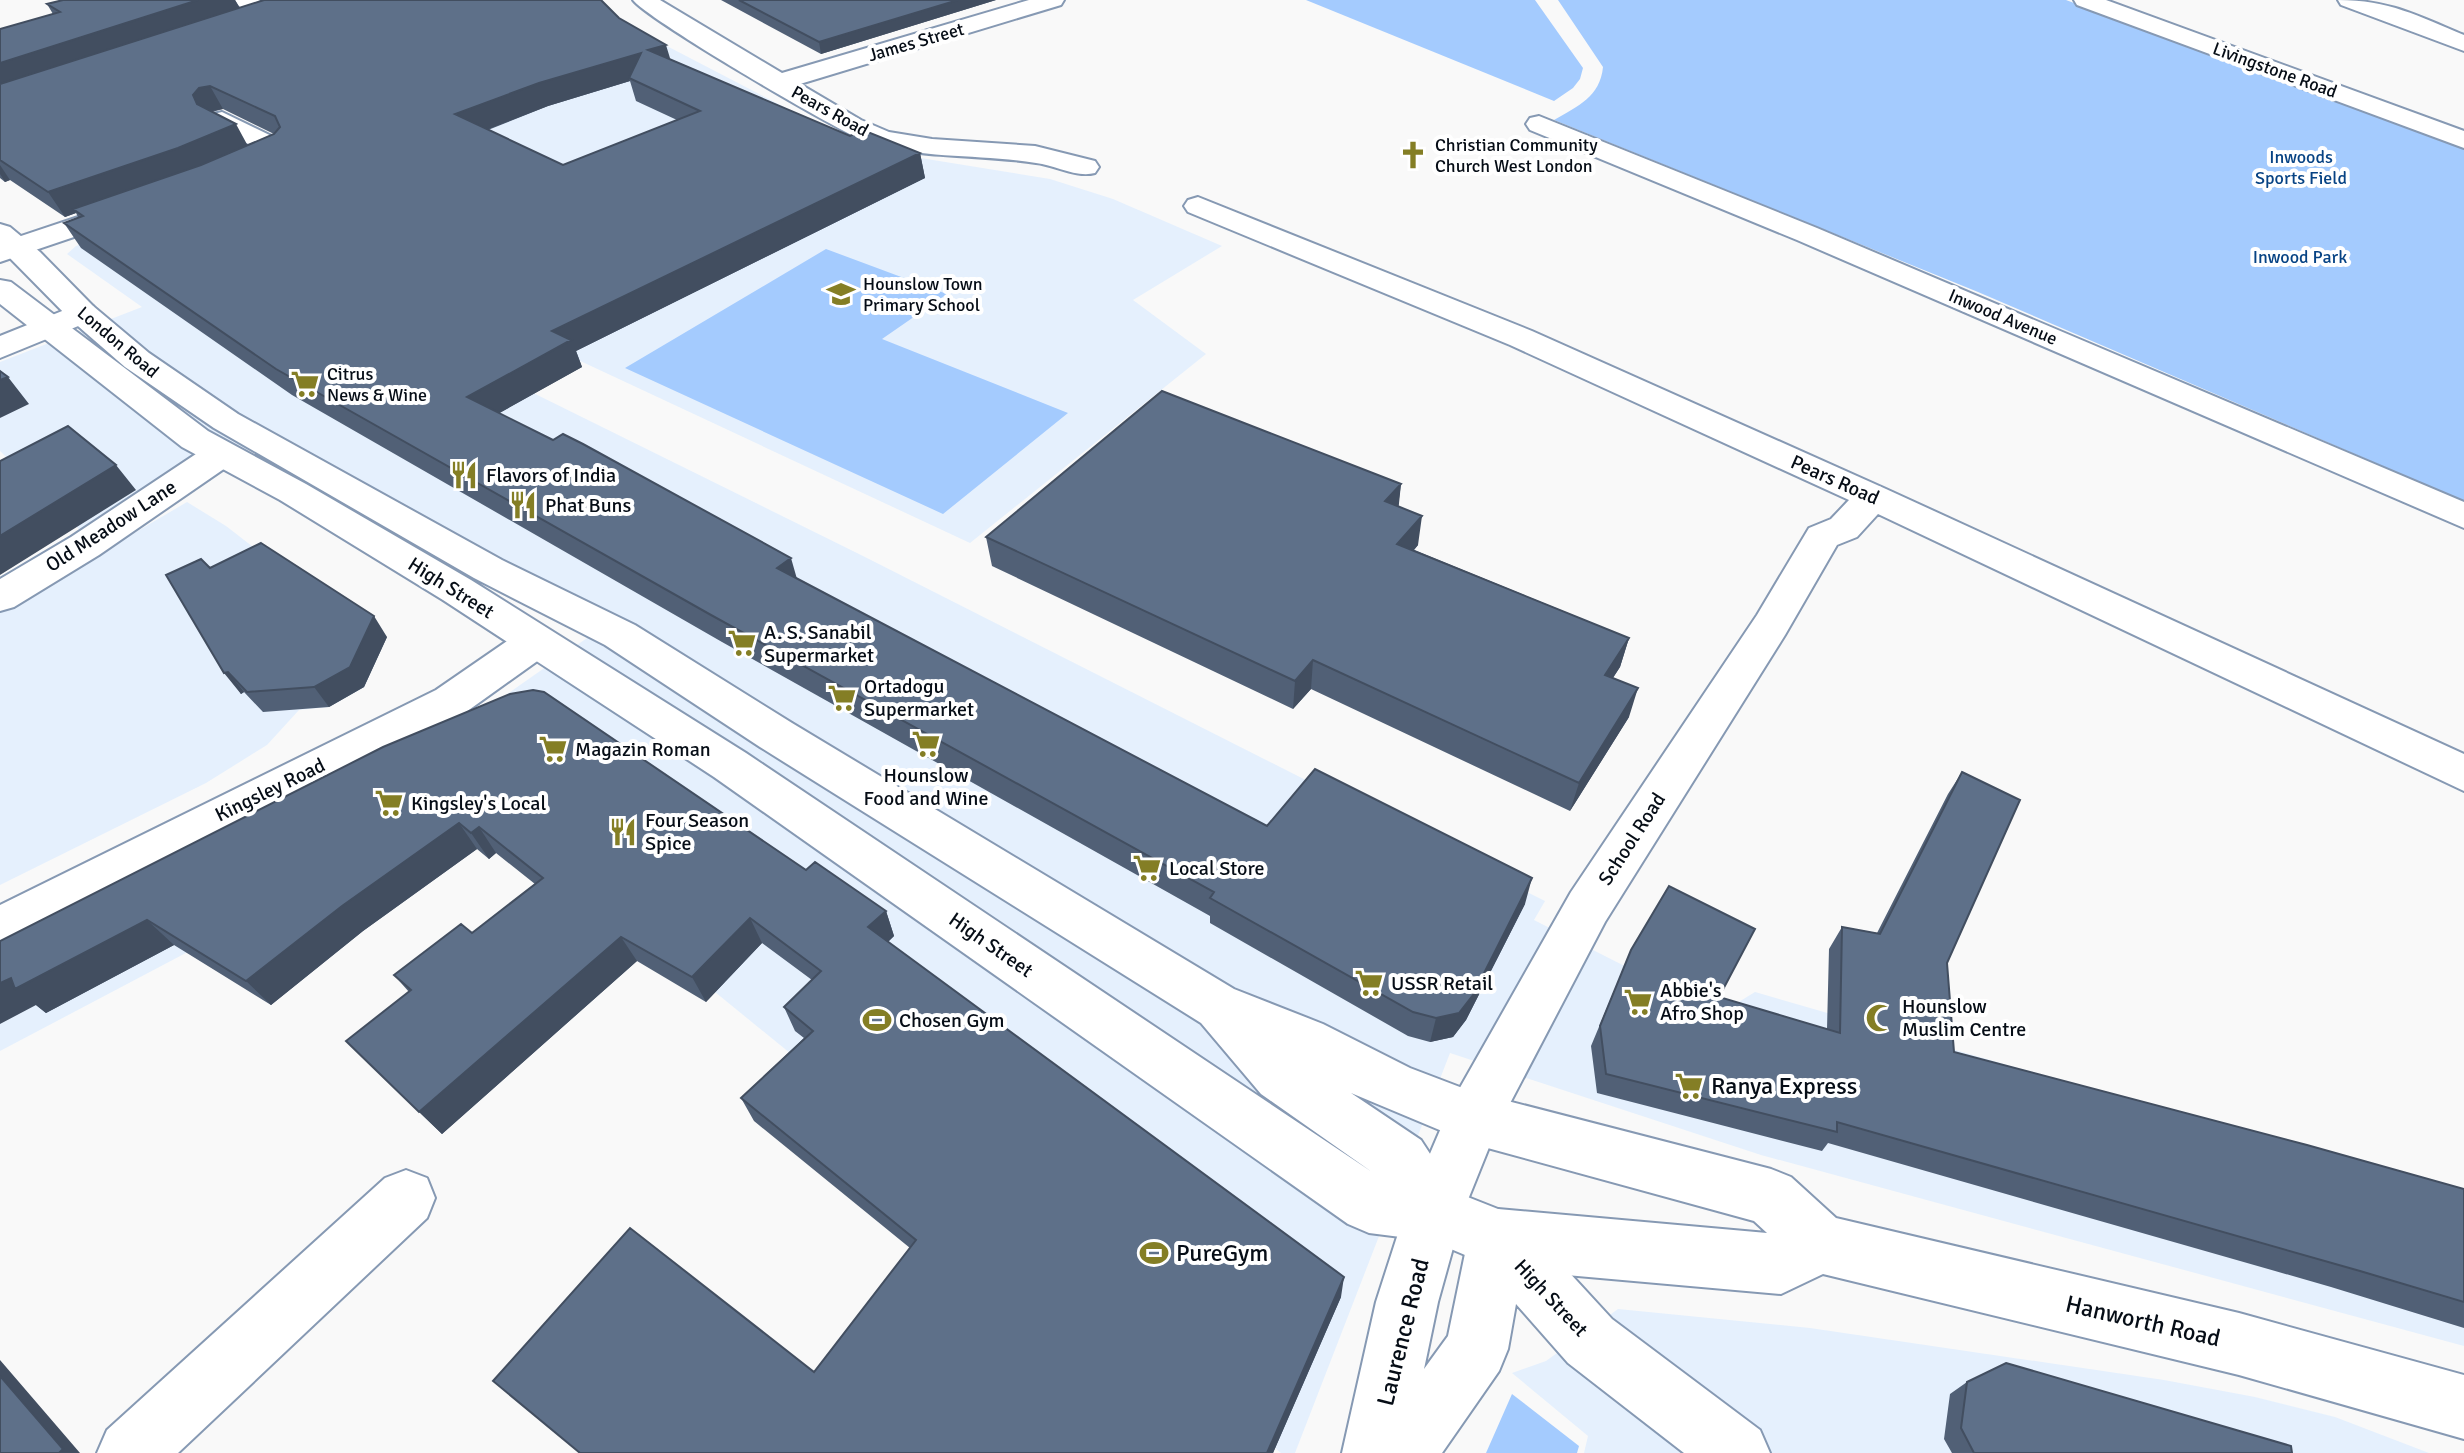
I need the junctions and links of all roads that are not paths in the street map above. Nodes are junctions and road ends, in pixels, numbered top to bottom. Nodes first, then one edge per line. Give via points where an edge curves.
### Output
1 (242, 0) edge
2 (644, 0) edge
3 (1053, 0) edge
4 (2085, 0) edge
5 (2349, 0) edge
6 (207, 35) edge
7 (2464, 44) edge
8 (779, 82) junction
9 (222, 120) edge
10 (1539, 124) dead end
11 (2464, 140) edge
12 (1085, 167) dead end
13 (216, 176) edge
14 (145, 203) edge
15 (1198, 206) dead end
16 (5, 245) edge
17 (0, 289) edge
18 (82, 313) junction
19 (48, 327) junction
20 (0, 348) edge
21 (235, 444) junction
22 (1873, 497) junction
23 (2464, 516) edge
24 (0, 597) edge
25 (554, 627) junction
26 (2464, 774) edge
27 (0, 929) edge
28 (1216, 1005) junction
29 (1473, 1118) junction
30 (406, 1198) dead end
31 (1434, 1212) junction
32 (1498, 1239) junction
33 (1820, 1244) junction
34 (2464, 1407) edge
35 (130, 1453) edge
36 (1375, 1453) edge
37 (1403, 1453) edge
38 (1737, 1453) edge

1 - 6 street via 267,14
2 - 8 street, Pears Road
3 - 8 street, James Street
4 - 11 street, Livingstone Road
5 - 7 street
8 - 12 street, Pears Road via 880,138 1029,153
9 - 13 street via 277,149
10 - 23 street, Inwood Avenue
14 - 16 street
15 - 22 street, Pears Road via 1521,338
16 - 18 street, London Road via 29,258
17 - 19 street, London Road
18 - 19 street
18 - 21 street, London Road
19 - 20 street
19 - 21 street, London Road via 133,394
21 - 24 street, Old Meadow Lane
21 - 25 street, High Street via 307,484 457,590
22 - 26 street, Pears Road
22 - 29 street, School Road via 1844,528 1823,537 1588,907
25 - 27 street, Kingsley Road via 451,701
25 - 28 street, High Street via 620,635
25 - 31 street, High Street via 730,765 1369,1204
28 - 29 street, High Street
28 - 31 street via 1280,1076 1401,1159
29 - 31 street, School Road
29 - 33 street via 1771,1197
30 - 35 street
31 - 32 street, High Street
31 - 36 street, Laurence Road via 1407,1302
32 - 33 street via 1781,1264
32 - 37 street via 1477,1349
32 - 38 street, High Street via 1590,1341
33 - 34 street, Hanworth Road via 2239,1344

